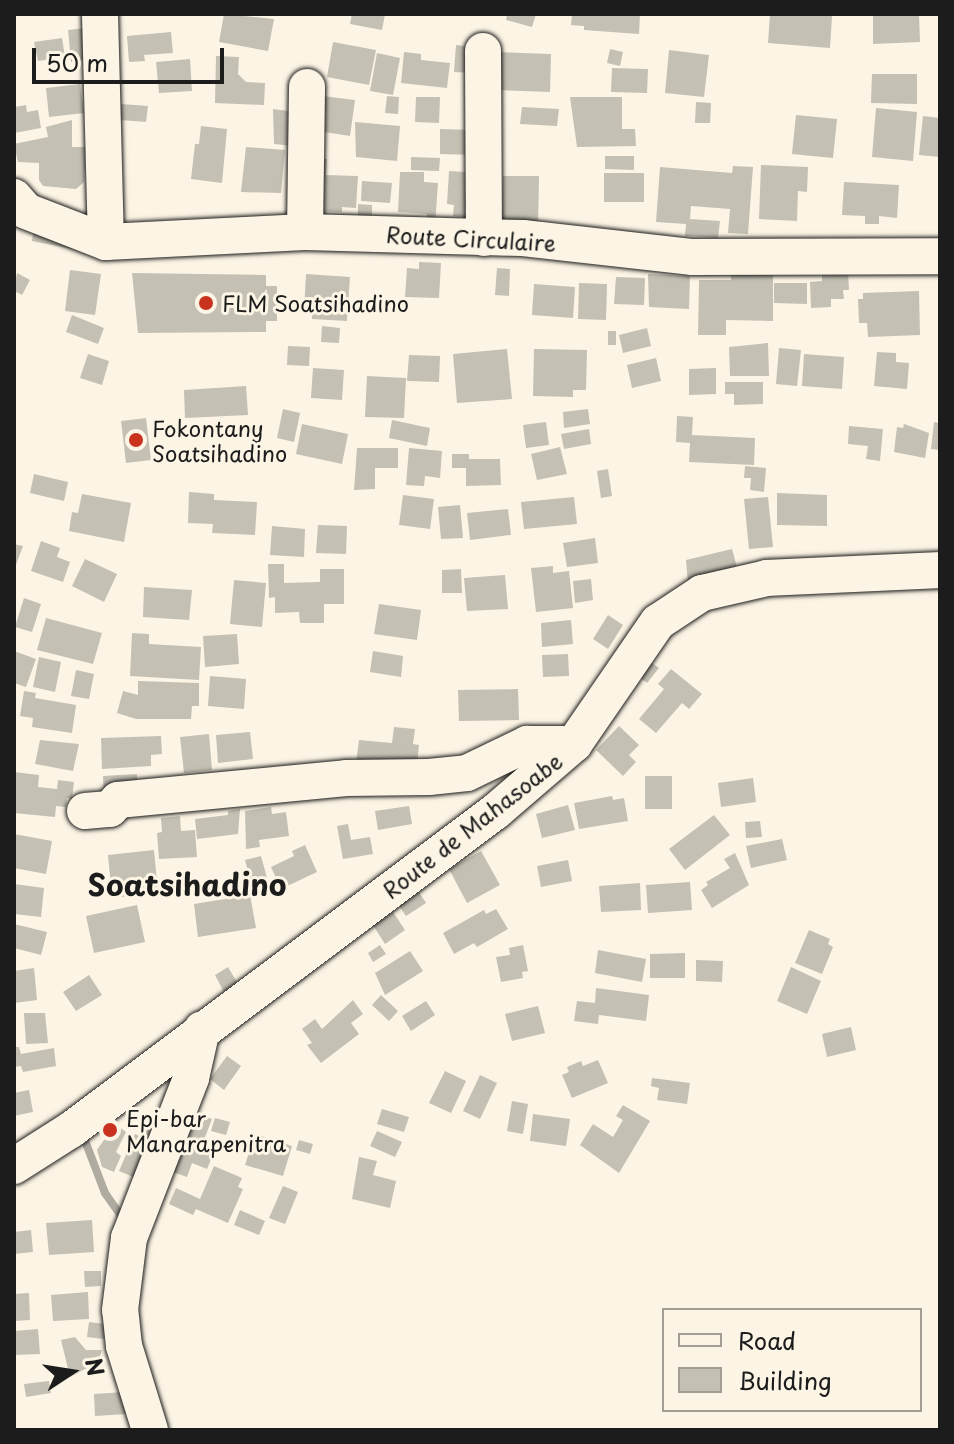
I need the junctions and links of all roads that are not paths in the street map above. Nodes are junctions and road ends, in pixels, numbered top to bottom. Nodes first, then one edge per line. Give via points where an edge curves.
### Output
1 (100, 14) edge
2 (483, 51) dead end
3 (307, 87) dead end
4 (14, 197) edge
5 (305, 232) junction
6 (484, 238) junction
7 (106, 242) junction
8 (940, 256) edge
9 (940, 570) edge
10 (574, 744) junction
11 (85, 811) dead end
12 (202, 1029) junction
13 (14, 1166) edge
14 (150, 1430) edge

1 - 7 street
2 - 6 street
3 - 5 street
4 - 7 street, Route Circulaire via 26,211
5 - 6 street, Route Circulaire
5 - 7 street, Route Circulaire
6 - 8 street, Route Circulaire via 693,257
9 - 10 street, Route de Mahasoabe via 767,578 702,593 658,622
10 - 11 street via 527,744 467,773 346,778 133,798 118,800 110,809
10 - 12 street, Route de Mahasoabe via 496,811
12 - 13 street, Route de Mahasoabe via 72,1129
12 - 14 street via 191,1078 131,1231 120,1310

